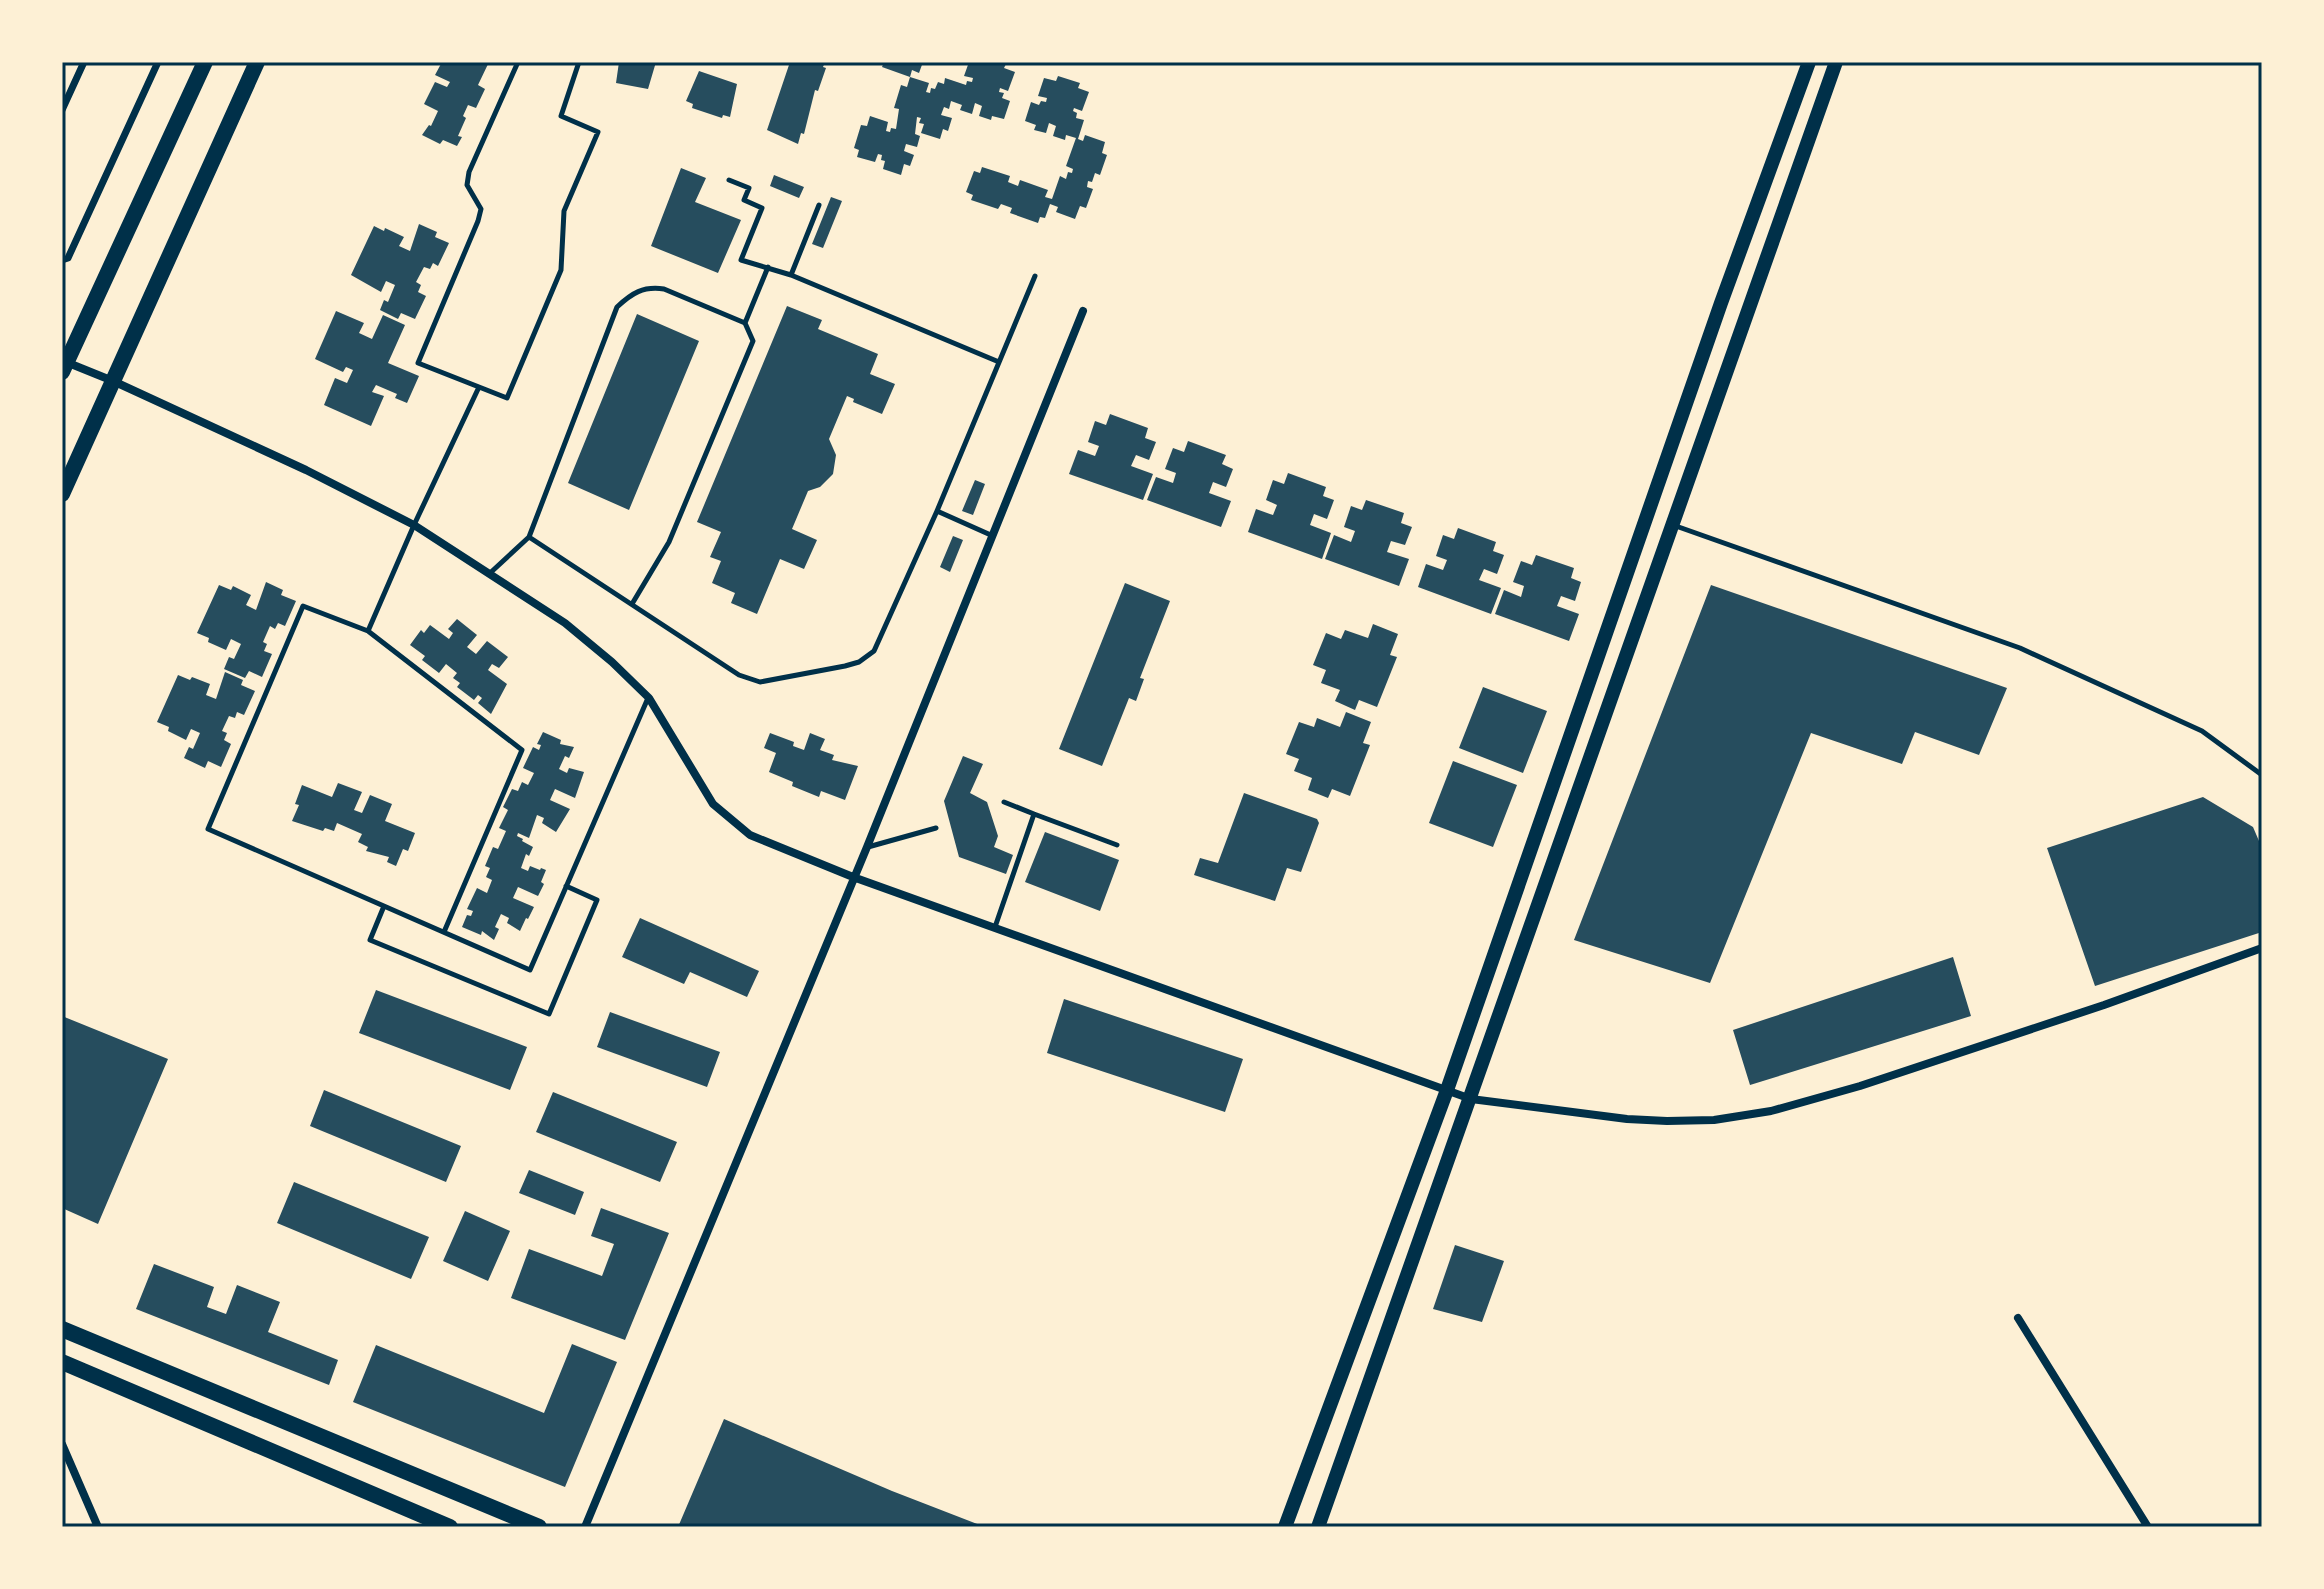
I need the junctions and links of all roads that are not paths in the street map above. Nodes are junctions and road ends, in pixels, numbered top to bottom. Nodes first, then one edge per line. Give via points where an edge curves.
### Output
1 (84, 62) edge
2 (158, 62) edge
3 (205, 62) edge
4 (257, 62) edge
5 (518, 62) edge
6 (579, 62) edge
7 (1809, 62) edge
8 (1836, 62) edge
9 (62, 110) edge
10 (729, 180) dead end
11 (819, 205) dead end
12 (62, 260) edge
13 (768, 267) junction
14 (791, 275) junction
15 (1035, 276) dead end
16 (1083, 311) dead end
17 (745, 323) junction
18 (999, 362) junction
19 (64, 367) edge
20 (113, 381) junction
21 (479, 387) junction
22 (62, 494) edge
23 (937, 511) junction
24 (414, 525) junction
25 (1672, 525) junction
26 (993, 536) junction
27 (529, 537) junction
28 (489, 574) junction
29 (632, 604) junction
30 (368, 631) junction
31 (649, 698) junction
32 (2262, 775) edge
33 (1004, 802) dead end
34 (1034, 814) junction
35 (936, 828) dead end
36 (1117, 845) dead end
37 (867, 847) junction
38 (853, 877) junction
39 (566, 886) junction
40 (384, 906) junction
41 (995, 927) junction
42 (444, 932) junction
43 (2262, 948) edge
44 (1447, 1090) junction
45 (1471, 1099) junction
46 (2018, 1318) dead end
47 (62, 1329) edge
48 (62, 1362) edge
49 (62, 1444) edge
50 (98, 1527) edge
51 (450, 1527) edge
52 (539, 1527) edge
53 (585, 1527) edge
54 (1285, 1527) edge
55 (1318, 1527) edge
56 (2148, 1527) edge

1 - 9 street
2 - 12 street via 68,258
3 - 19 main road
4 - 20 main road
5 - 21 lane via 469,172 467,185 481,209 478,221 418,363
6 - 21 lane via 561,116 598,132 564,211 561,270 507,398
7 - 44 main road
8 - 25 main road
10 - 13 lane via 749,188 744,200 762,208 741,260
11 - 14 lane
13 - 14 lane
13 - 17 lane
14 - 18 lane
15 - 18 lane
16 - 26 street
17 - 27 lane via 664,289 641,290 623,301
17 - 29 lane via 753,341 669,542
18 - 23 lane
19 - 20 street
20 - 22 main road
20 - 24 street
21 - 24 lane
23 - 26 lane
23 - 29 lane via 881,641 867,657 845,666 751,680
24 - 28 street
24 - 30 lane
25 - 32 lane via 2020,648 2202,731
25 - 45 main road
26 - 37 street
27 - 28 lane
27 - 29 lane
28 - 31 street via 565,623
30 - 40 lane via 303,606 208,829
30 - 42 lane via 522,750
31 - 38 street via 713,804 750,835
31 - 39 lane
33 - 34 lane
34 - 36 lane
34 - 41 lane
35 - 37 lane
37 - 38 street
38 - 41 street
38 - 53 street
39 - 40 lane via 597,900 549,1014 370,940
39 - 42 lane via 530,970
40 - 42 lane
41 - 44 street
43 - 45 street via 2104,1005 1771,1111 1667,1121
44 - 45 street
44 - 54 main road
45 - 55 main road
46 - 56 street
47 - 52 main road
48 - 51 main road
49 - 50 street

